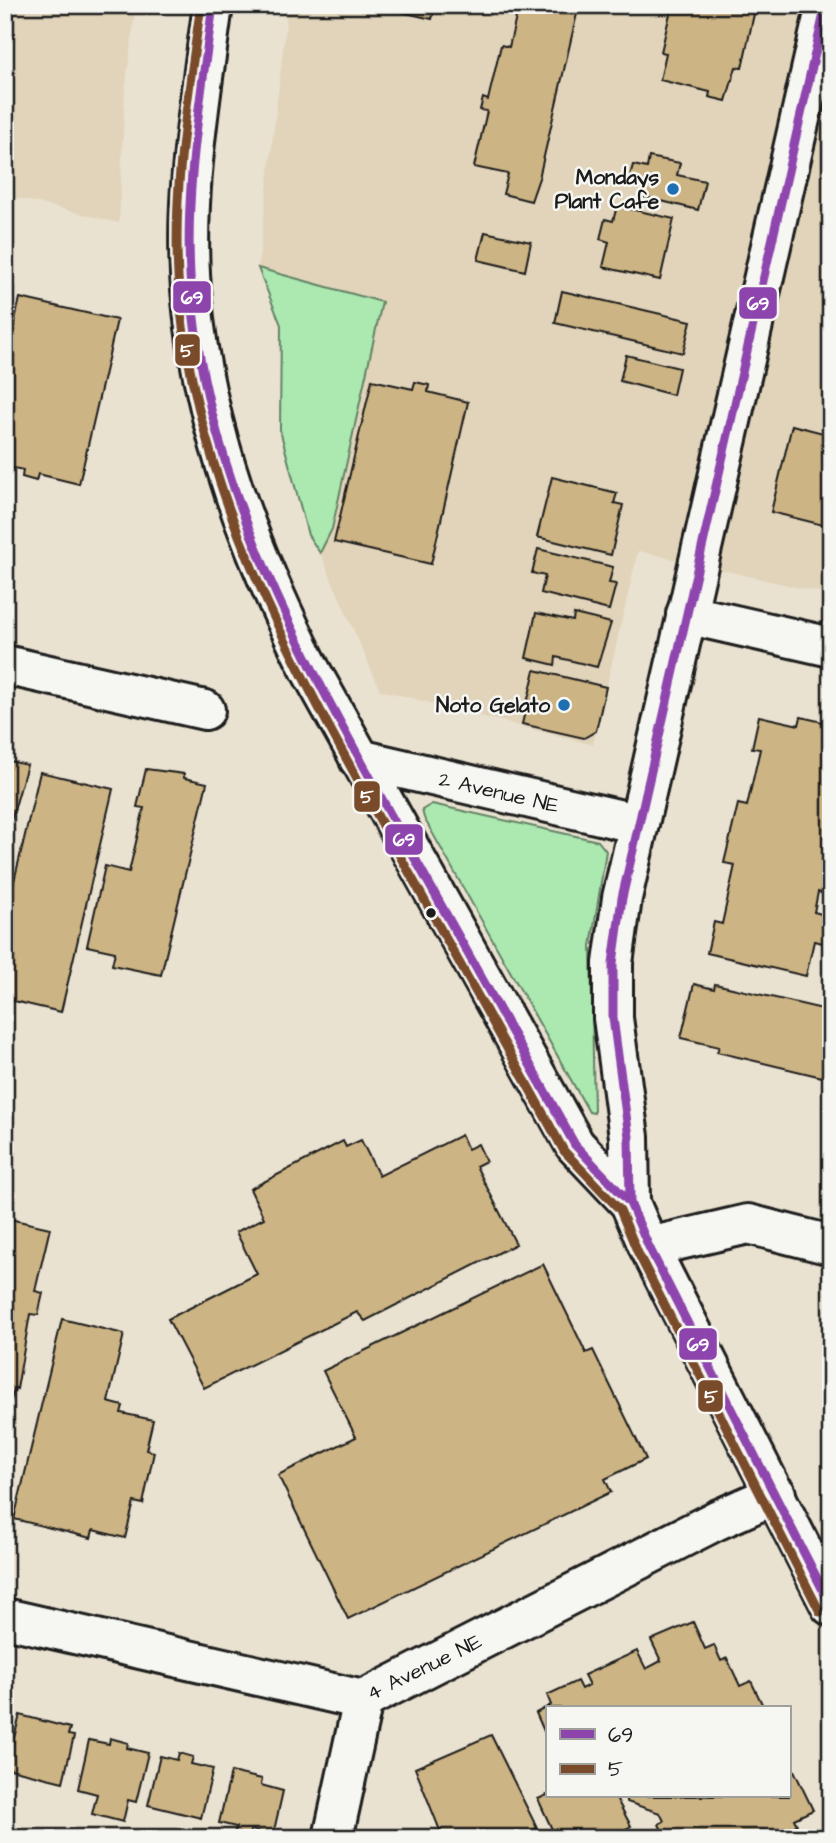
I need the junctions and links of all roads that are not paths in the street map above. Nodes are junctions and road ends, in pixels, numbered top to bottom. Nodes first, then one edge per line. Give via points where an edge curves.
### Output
1 (213, 5) edge
2 (825, 5) edge
3 (823, 51) edge
4 (686, 614) junction
5 (831, 648) edge
6 (5, 665) edge
7 (205, 710) dead end
8 (359, 759) junction
9 (639, 824) junction
10 (630, 1203) junction
11 (831, 1245) edge
12 (649, 1247) junction
13 (776, 1494) junction
14 (831, 1606) edge
15 (5, 1618) edge
16 (363, 1700) junction
17 (334, 1838) edge

1 - 8 main road via 192,157 190,216 191,300 208,394 228,476 253,544 284,617
2 - 3 main road
3 - 4 main road
4 - 5 main road
4 - 9 main road
6 - 7 main road
8 - 9 main road, 2 Avenue NE
8 - 10 main road via 575,1145
9 - 10 main road via 613,964 613,1018 629,1137
10 - 12 main road
11 - 12 main road via 748,1224
12 - 13 main road
13 - 14 main road
13 - 16 main road, 4 Avenue NE
15 - 16 main road, 4 Avenue NE
16 - 17 main road

